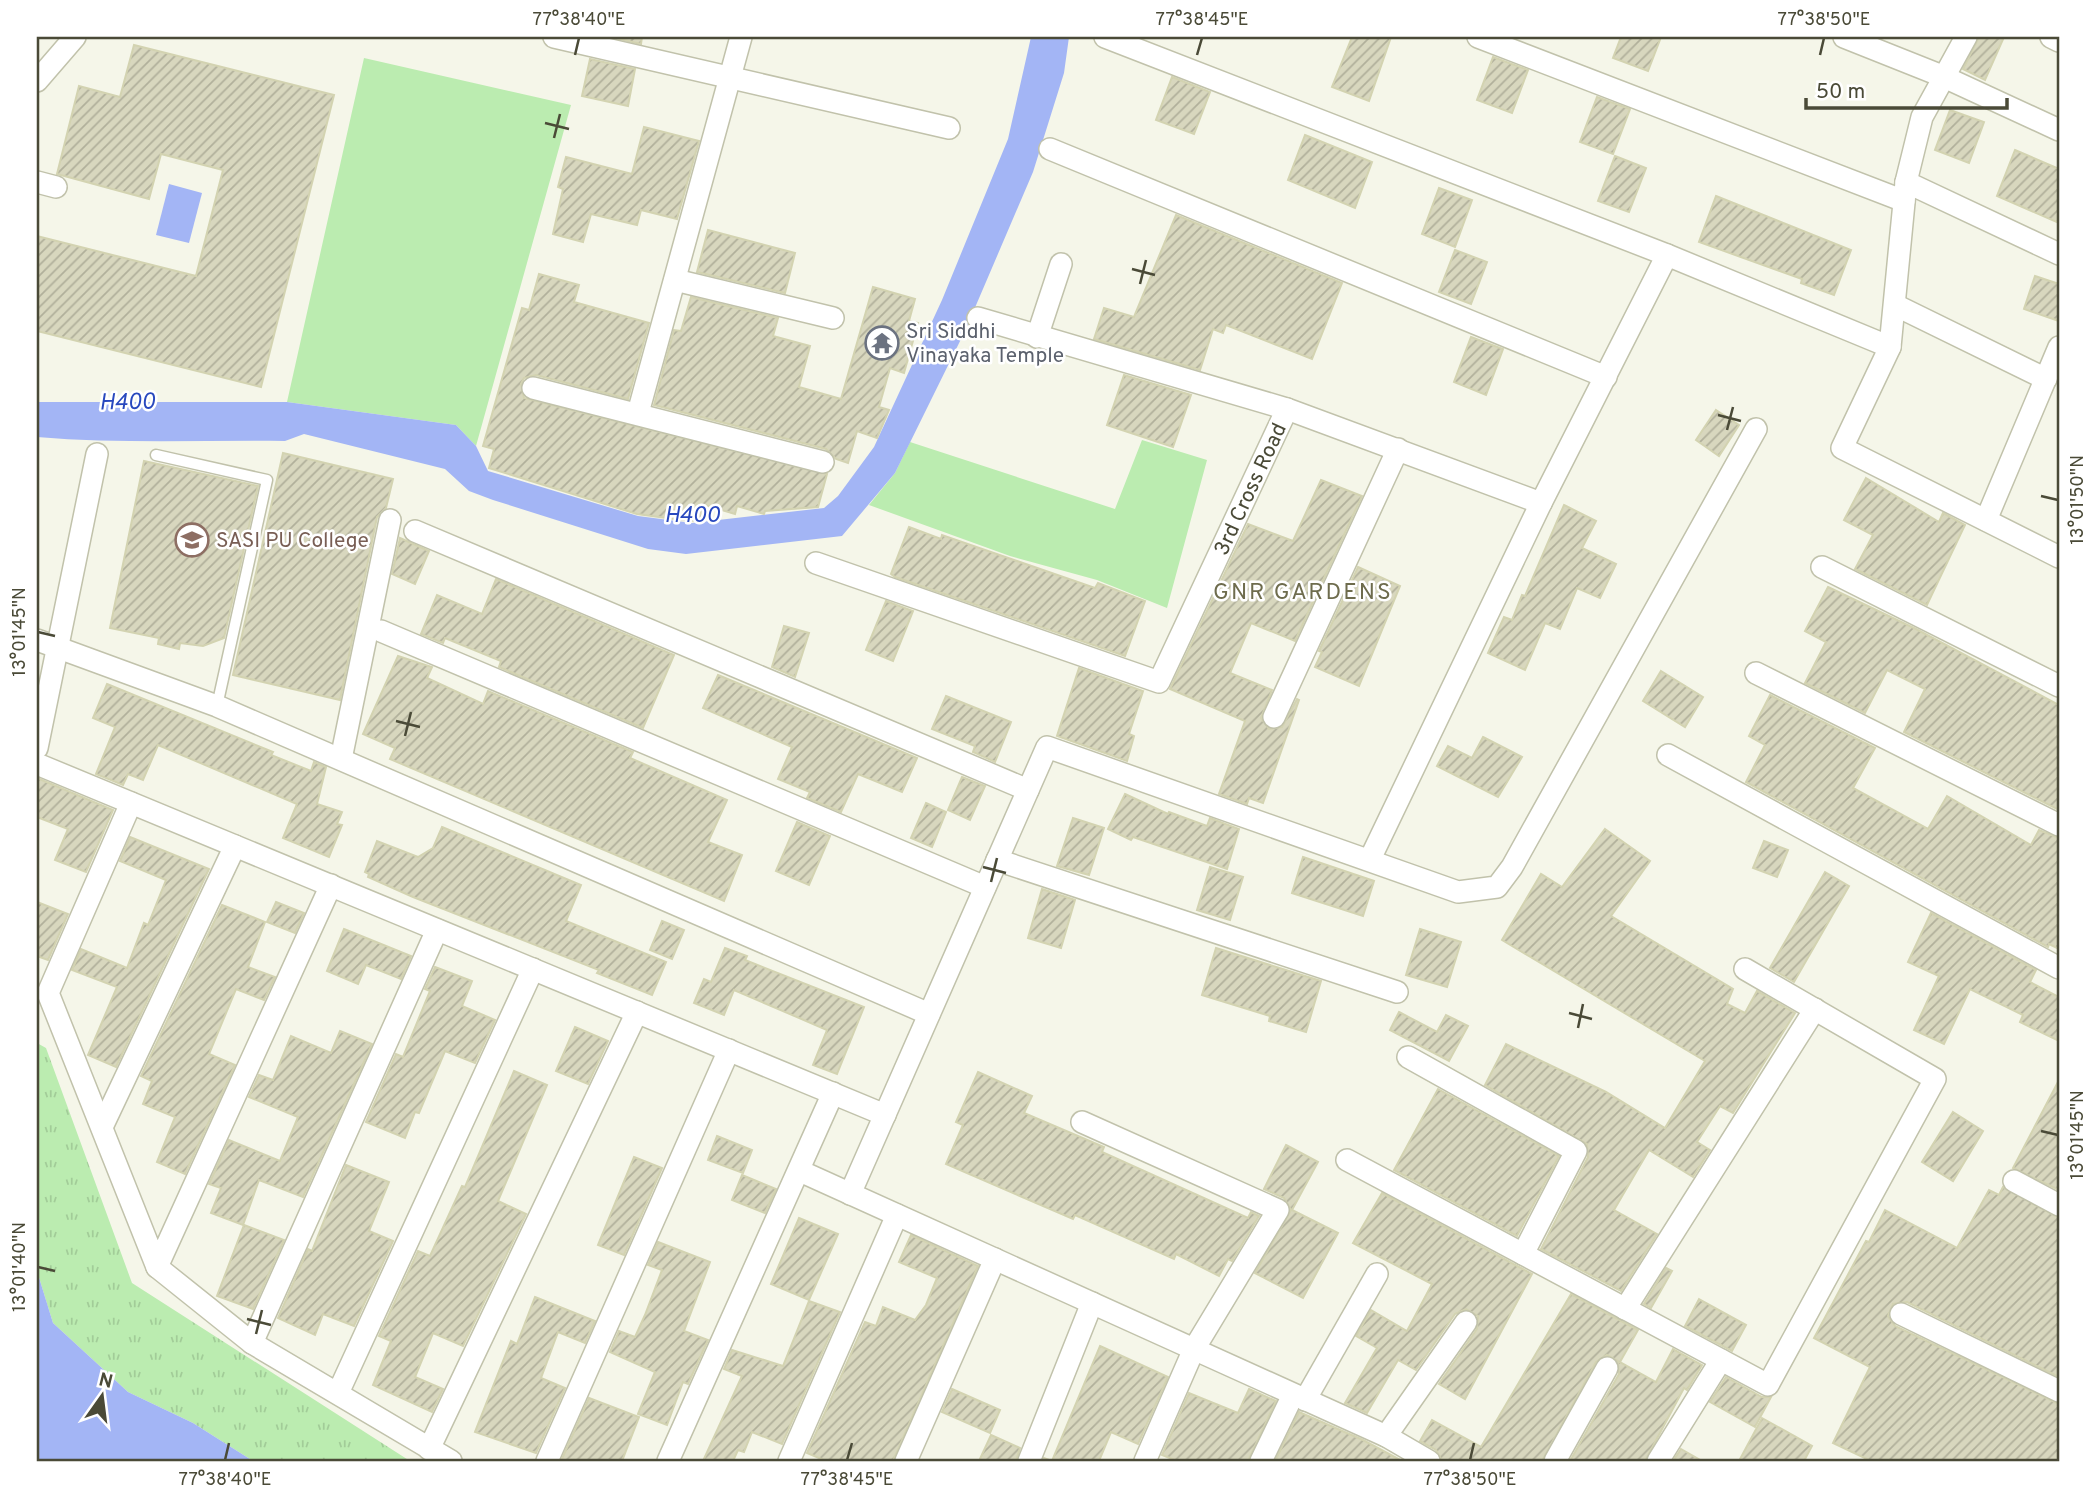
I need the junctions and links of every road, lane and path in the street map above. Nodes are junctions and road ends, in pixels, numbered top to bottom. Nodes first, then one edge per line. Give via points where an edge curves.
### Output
1 (75, 37) edge
2 (554, 37) edge
3 (741, 37) edge
4 (1105, 37) edge
5 (1478, 37) edge
6 (1844, 37) edge
7 (1966, 37) edge
8 (2051, 37) edge
9 (577, 39) edge
10 (2059, 41) edge
11 (733, 75) junction
12 (1942, 76) junction
13 (37, 81) edge
14 (949, 128) dead end
15 (2059, 130) edge
16 (1050, 149) dead end
17 (1905, 192) junction
18 (2059, 254) edge
19 (1667, 255) junction
20 (1060, 264) dead end
21 (675, 280) junction
22 (1895, 305) junction
23 (833, 318) dead end
24 (978, 318) dead end
25 (1037, 337) junction
26 (1890, 347) junction
27 (2059, 347) edge
28 (1606, 377) junction
29 (2046, 379) junction
30 (533, 388) dead end
31 (1287, 410) junction
32 (638, 414) junction
33 (1756, 429) dead end
34 (1398, 449) junction
35 (97, 454) dead end
36 (156, 455) dead end
37 (823, 462) dead end
38 (1541, 503) junction
39 (390, 520) dead end
40 (1986, 520) junction
41 (415, 531) dead end
42 (2059, 557) edge
43 (816, 563) dead end
44 (1822, 567) dead end
45 (381, 631) dead end
46 (37, 640) edge
47 (59, 649) junction
48 (1756, 673) dead end
49 (2059, 686) edge
50 (217, 706) junction
51 (1274, 717) dead end
52 (37, 748) edge
53 (1668, 755) dead end
54 (341, 759) junction
55 (37, 764) edge
56 (1028, 790) junction
57 (131, 803) junction
58 (2059, 825) edge
59 (235, 846) junction
60 (1370, 859) junction
61 (997, 860) junction
62 (331, 886) junction
63 (985, 887) junction
64 (438, 930) junction
65 (2059, 968) edge
66 (533, 969) junction
67 (1745, 969) dead end
68 (1397, 992) dead end
69 (1815, 1009) junction
70 (637, 1012) junction
71 (929, 1014) junction
72 (729, 1050) junction
73 (1408, 1057) dead end
74 (833, 1093) junction
75 (885, 1115) junction
76 (1082, 1122) dead end
77 (102, 1127) junction
78 (1347, 1160) dead end
79 (800, 1171) junction
80 (2014, 1181) dead end
81 (850, 1194) junction
82 (2059, 1205) edge
83 (897, 1215) junction
84 (1523, 1254) junction
85 (995, 1259) junction
86 (157, 1267) junction
87 (1377, 1274) dead end
88 (1092, 1303) junction
89 (1625, 1309) junction
90 (1902, 1314) dead end
91 (1466, 1322) dead end
92 (251, 1343) junction
93 (1194, 1349) junction
94 (1721, 1360) junction
95 (1607, 1368) dead end
96 (2059, 1391) edge
97 (338, 1393) junction
98 (1299, 1398) junction
99 (1385, 1436) junction
100 (429, 1450) junction
101 (451, 1461) edge
102 (547, 1461) edge
103 (668, 1461) edge
104 (789, 1461) edge
105 (906, 1461) edge
106 (1029, 1461) edge
107 (1145, 1461) edge
108 (1261, 1461) edge
109 (1429, 1461) edge
110 (1555, 1461) edge
111 (1658, 1461) edge

1 - 13 street
2 - 9 street
3 - 11 street
4 - 19 street
5 - 17 street
6 - 12 street
7 - 12 street
8 - 10 street
9 - 11 street
11 - 14 street
11 - 21 street
12 - 15 street
12 - 17 street via 1922,117
16 - 28 street
17 - 18 street
17 - 22 street
19 - 26 street
19 - 28 street
20 - 25 street
21 - 23 street
21 - 32 street
22 - 26 street
22 - 29 street
24 - 25 street
25 - 31 street
26 - 40 street via 1842,448
27 - 29 street
28 - 38 street
29 - 40 street
30 - 32 street
31 - 34 street
31 - 43 street, 3rd Cross Road via 1159,682
32 - 37 street
33 - 60 street via 1497,887 1458,892
34 - 38 street
34 - 51 street
35 - 47 street
36 - 50 lane via 267,480
38 - 60 street
39 - 54 street
40 - 42 street
41 - 56 street
44 - 49 street
45 - 63 street
46 - 47 street
47 - 50 street
47 - 52 street
48 - 58 street
50 - 54 street
53 - 65 street
54 - 71 street
55 - 57 street
56 - 60 street via 1047,747
56 - 61 street
57 - 59 street
57 - 77 street via 48,993
59 - 62 street
59 - 77 street
61 - 63 street
61 - 68 street
62 - 64 street
62 - 86 street
63 - 71 street
64 - 66 street
64 - 92 street
66 - 70 street
66 - 97 street
67 - 69 street
69 - 89 street
69 - 94 street via 1935,1079 1768,1385
70 - 72 street
70 - 100 street
71 - 75 street
72 - 74 street
72 - 102 street
73 - 84 street via 1576,1151
74 - 75 street
74 - 79 street
75 - 81 street
76 - 93 street via 1278,1210
77 - 86 street
78 - 84 street
79 - 81 street
79 - 103 street
80 - 82 street
81 - 83 street
83 - 85 street
83 - 104 street
84 - 89 street
85 - 88 street
85 - 105 street
86 - 92 street
87 - 98 street
88 - 93 street
88 - 106 street
89 - 94 street
90 - 96 street
91 - 99 street
92 - 97 street
93 - 98 street
93 - 107 street
94 - 111 street
95 - 110 street
97 - 100 street
98 - 99 street
98 - 108 street
99 - 109 street
100 - 101 street

